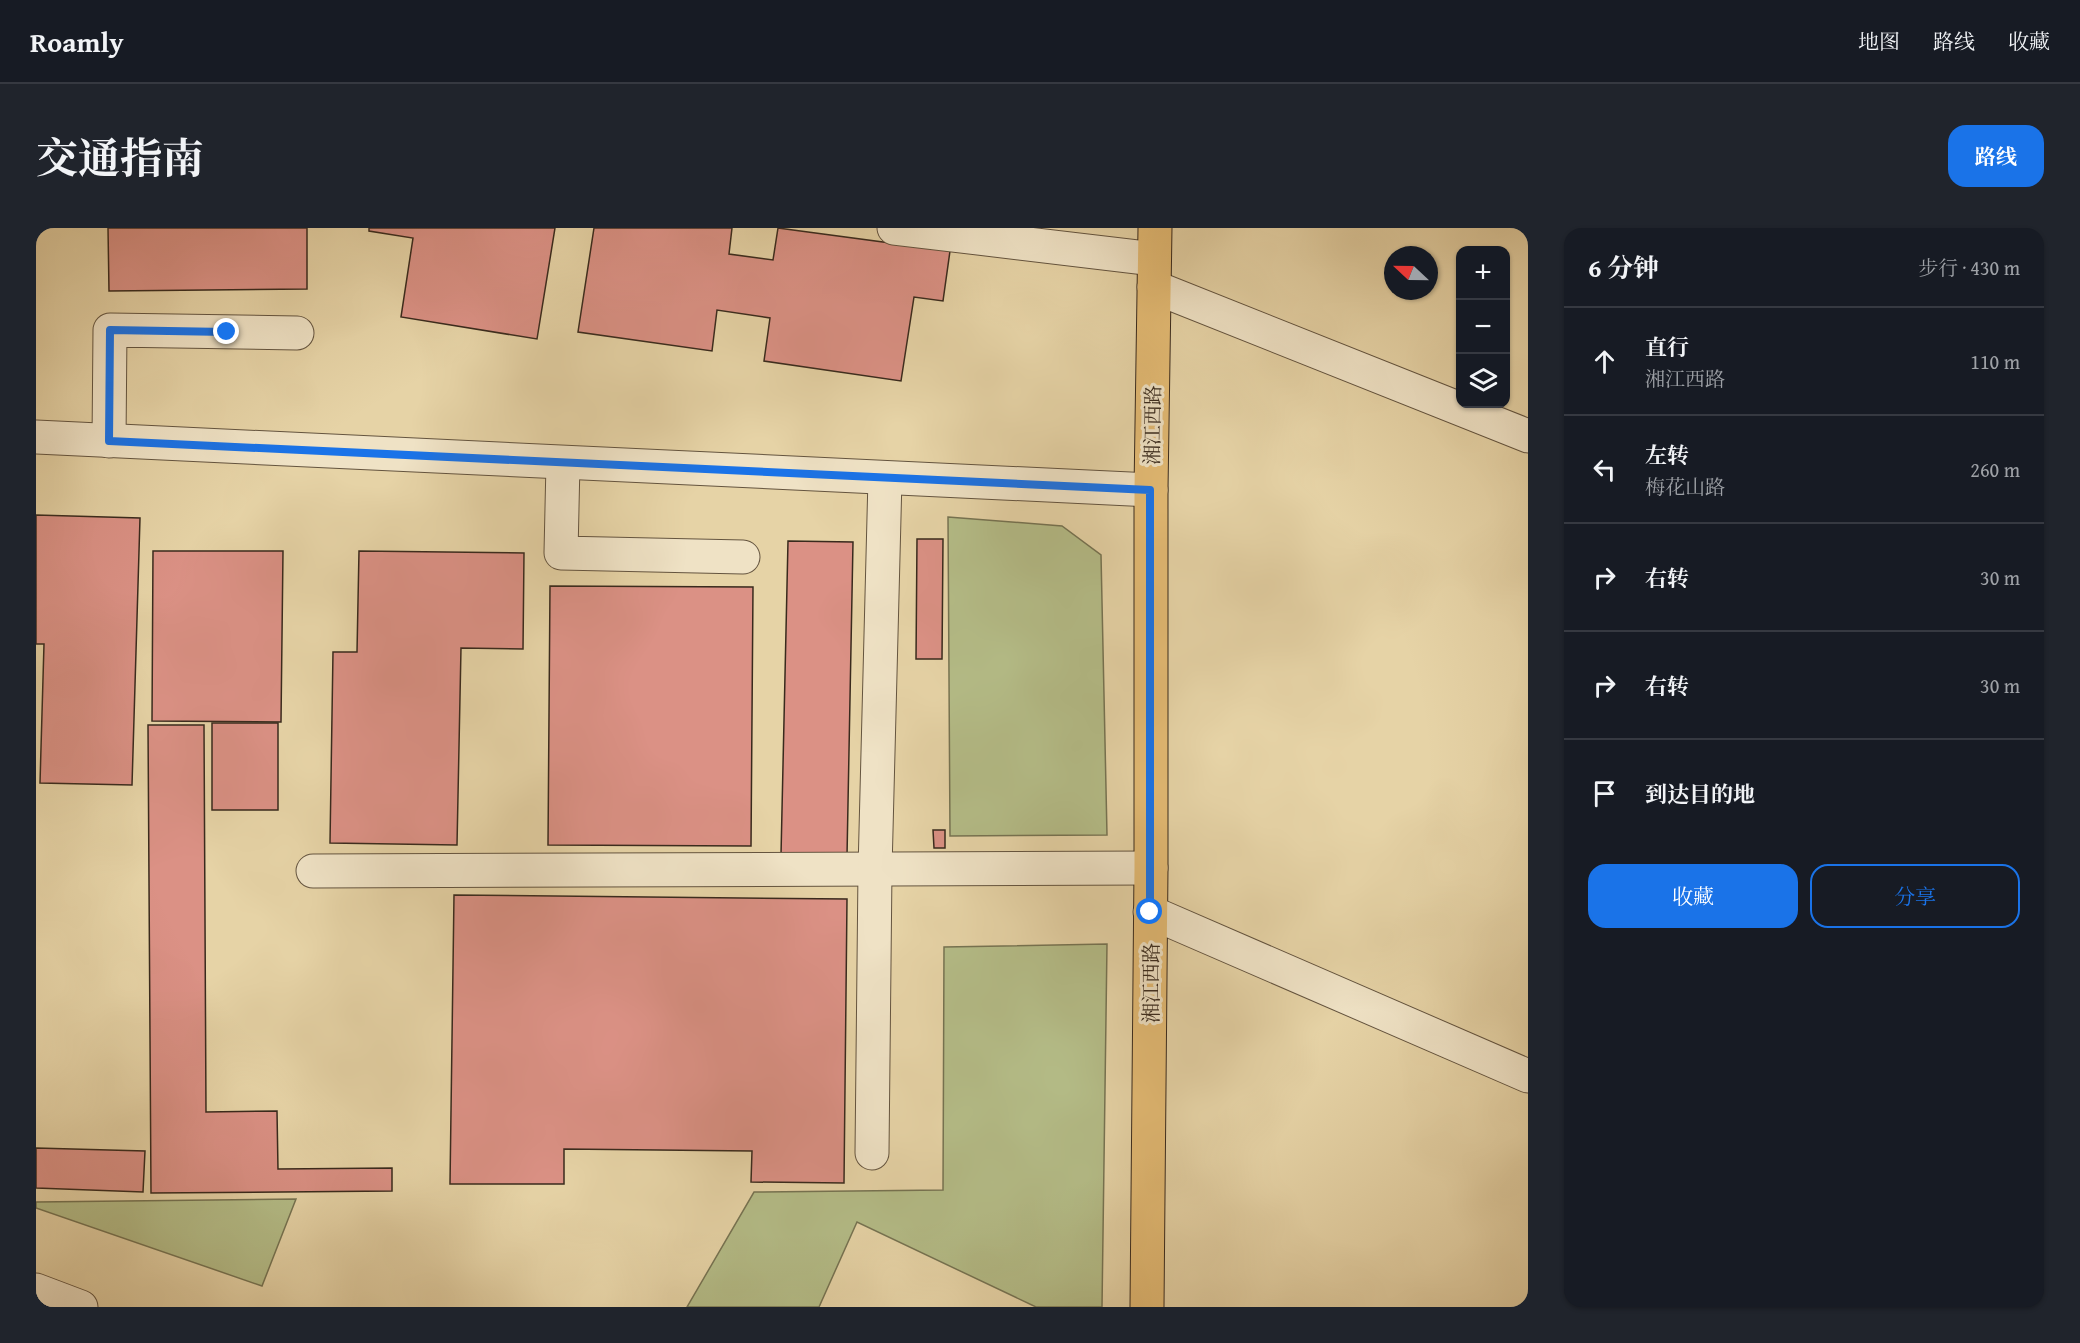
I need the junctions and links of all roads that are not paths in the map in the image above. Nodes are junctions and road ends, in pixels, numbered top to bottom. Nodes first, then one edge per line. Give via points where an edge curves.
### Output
1 (894, 228) edge
2 (1154, 258) edge
3 (297, 333) dead end
4 (1528, 436) edge
5 (36, 437) edge
6 (109, 441) junction
7 (563, 463) junction
8 (885, 478) junction
9 (1150, 490) junction
10 (743, 557) dead end
11 (1150, 868) junction
12 (875, 870) junction
13 (313, 871) dead end
14 (1150, 912) junction
15 (1528, 1076) edge
16 (872, 1153) dead end
17 (36, 1290) edge
18 (81, 1307) edge
19 (1147, 1307) edge

1 - 2 street
2 - 4 street
2 - 9 main road, 湘江西路
3 - 6 street via 110,330
5 - 6 street
6 - 7 street
7 - 8 street
7 - 10 street via 561,553
8 - 9 street
8 - 12 street
9 - 11 main road, 湘江西路
11 - 12 street
11 - 14 main road, 湘江西路
12 - 13 street
12 - 16 street
14 - 15 street
14 - 19 main road, 湘江西路
17 - 18 street

